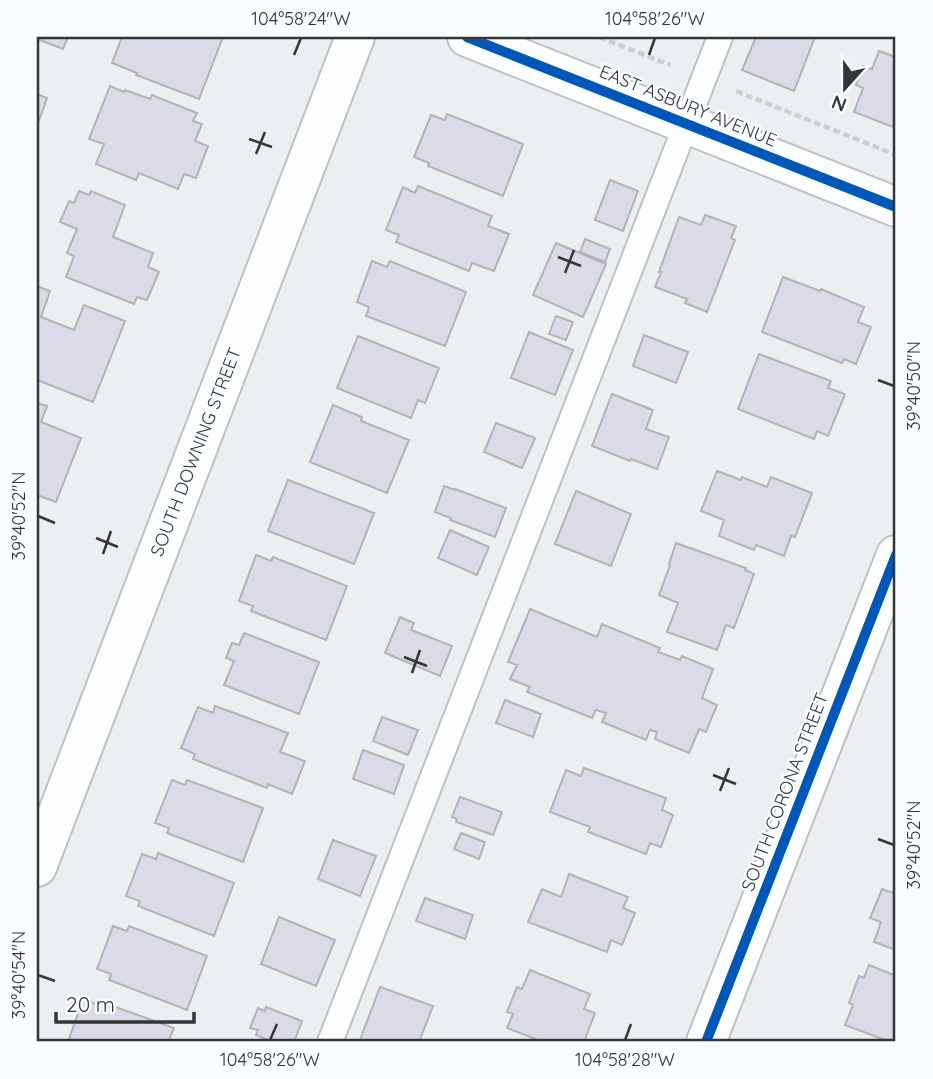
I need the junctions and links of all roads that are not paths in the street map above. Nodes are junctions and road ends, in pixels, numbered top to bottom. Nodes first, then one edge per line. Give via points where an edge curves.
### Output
1 (355, 37) edge
2 (467, 37) edge
3 (720, 37) edge
4 (686, 123) junction
5 (896, 207) edge
6 (896, 555) edge
7 (37, 867) edge
8 (330, 1042) edge
9 (706, 1042) edge

1 - 7 street, SOUTH DOWNING STREET
2 - 4 street, EAST ASBURY AVENUE
3 - 4 lane
4 - 5 street, EAST ASBURY AVENUE
4 - 8 lane
6 - 9 street, SOUTH CORONA STREET

